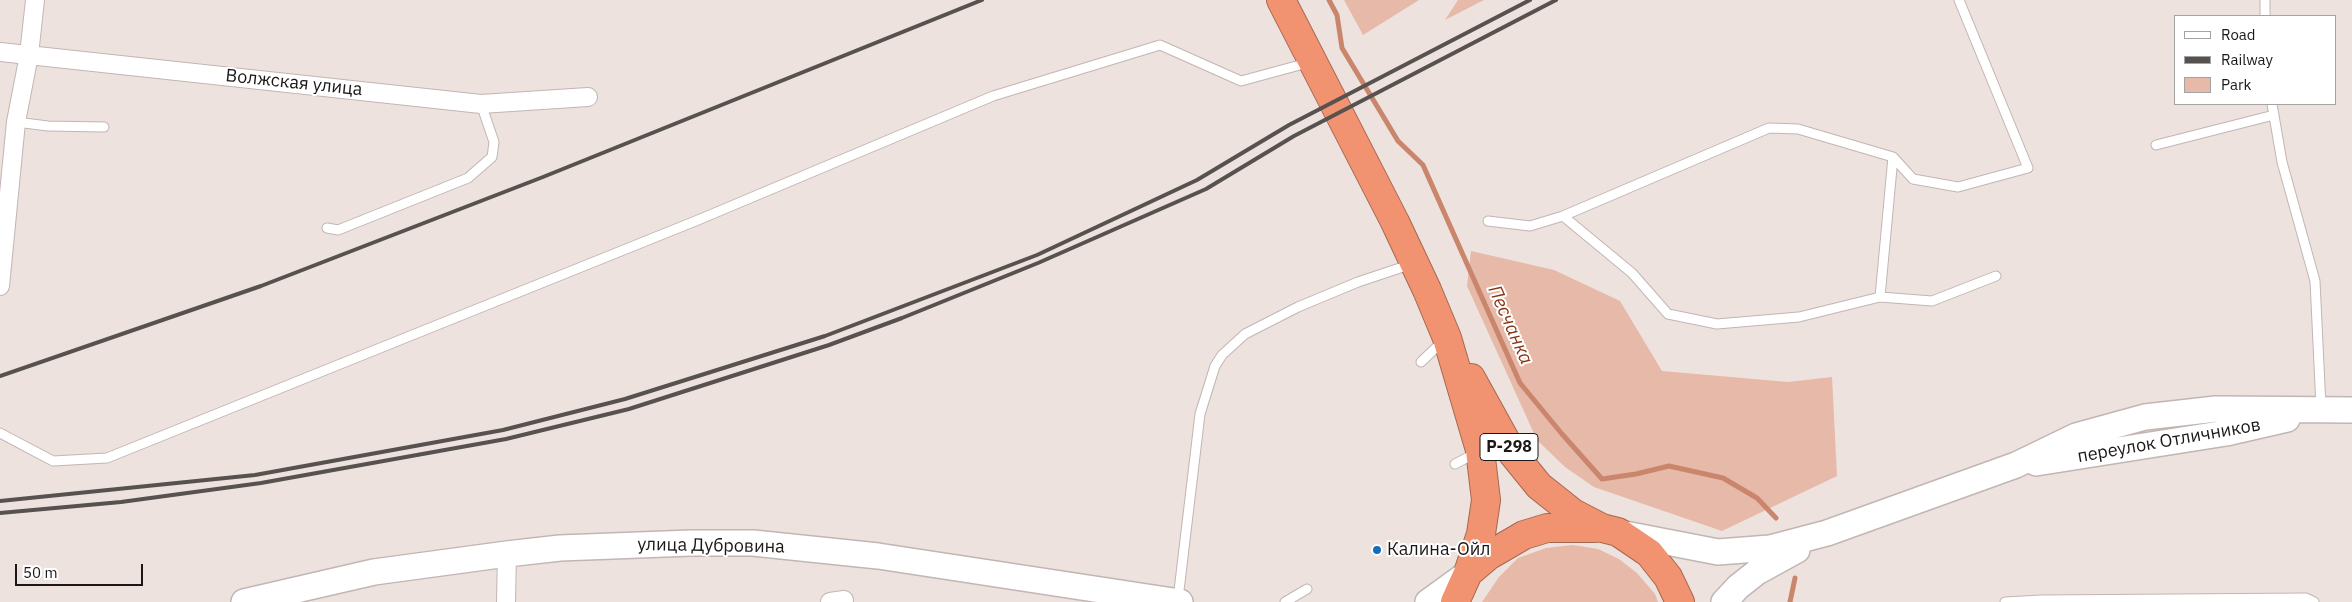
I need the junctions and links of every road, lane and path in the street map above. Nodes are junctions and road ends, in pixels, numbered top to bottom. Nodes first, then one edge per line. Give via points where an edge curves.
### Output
1 (35, 0) edge
2 (1281, 0) edge
3 (1959, 0) edge
4 (2265, 0) edge
5 (2265, 15) edge
6 (0, 52) edge
7 (29, 55) junction
8 (1311, 62) junction
9 (588, 98) dead end
10 (480, 104) junction
11 (2272, 105) edge
12 (2274, 115) junction
13 (16, 122) junction
14 (104, 127) dead end
15 (2156, 145) dead end
16 (1893, 157) junction
17 (1563, 216) junction
18 (1488, 221) dead end
19 (327, 228) dead end
20 (1414, 263) junction
21 (1996, 276) dead end
22 (1, 278) edge
23 (1880, 297) junction
24 (1447, 338) junction
25 (1421, 362) dead end
26 (2321, 410) junction
27 (2352, 410) edge
28 (0, 433) edge
29 (1480, 450) junction
30 (1455, 464) dead end
31 (1610, 530) junction
32 (1827, 533) junction
33 (507, 554) junction
34 (1468, 573) junction
35 (1307, 589) dead end
36 (244, 602) edge
37 (506, 602) edge
38 (1179, 602) edge
39 (1286, 602) edge
40 (1428, 602) edge
41 (1455, 602) edge
42 (1680, 602) edge
43 (1724, 602) edge
44 (2006, 602) edge
45 (2314, 602) edge

1 - 7 street
2 - 8 highway, Р-298
3 - 16 lane via 2028,168 1958,187 1913,179
4 - 5 lane
6 - 7 street, Волжская улица
7 - 10 street, Волжская улица
7 - 13 street
8 - 20 highway, Р-298
8 - 28 lane via 1241,81 1160,45 993,96 698,220 107,458 53,461
9 - 10 street, Волжская улица
10 - 19 lane via 494,142 492,157 468,178 338,230
11 - 12 lane
12 - 15 lane
12 - 26 lane via 2282,162 2315,281
13 - 14 lane
13 - 22 street
16 - 17 lane via 1798,129 1768,128
16 - 23 lane
17 - 18 lane via 1530,226
17 - 23 lane via 1632,273 1668,314 1718,324 1799,317
20 - 24 highway, Р-298
20 - 38 lane via 1298,307 1245,334 1222,355 1215,366 1200,414
21 - 23 lane via 1932,300
24 - 25 lane
24 - 29 highway, Р-298
24 - 31 highway, Р-298 via 1523,468 1539,486 1573,513
26 - 27 main road, переулок Отличников
26 - 32 main road, переулок Отличников via 2226,433 2016,466
29 - 30 lane
29 - 34 highway, Р-298 via 1486,500 1481,534
31 - 32 main road via 1700,550 1734,552 1770,548
31 - 34 highway, Р-298 via 1556,528 1524,535 1488,556
31 - 42 highway, Р-298 via 1649,554 1668,577
32 - 43 main road via 1757,572
33 - 36 main road, улица Дубровина via 374,572
33 - 37 street
33 - 38 main road, улица Дубровина via 560,548 753,543 878,556
34 - 40 main road
34 - 41 highway, Р-298
35 - 39 lane
44 - 45 lane via 2306,598

